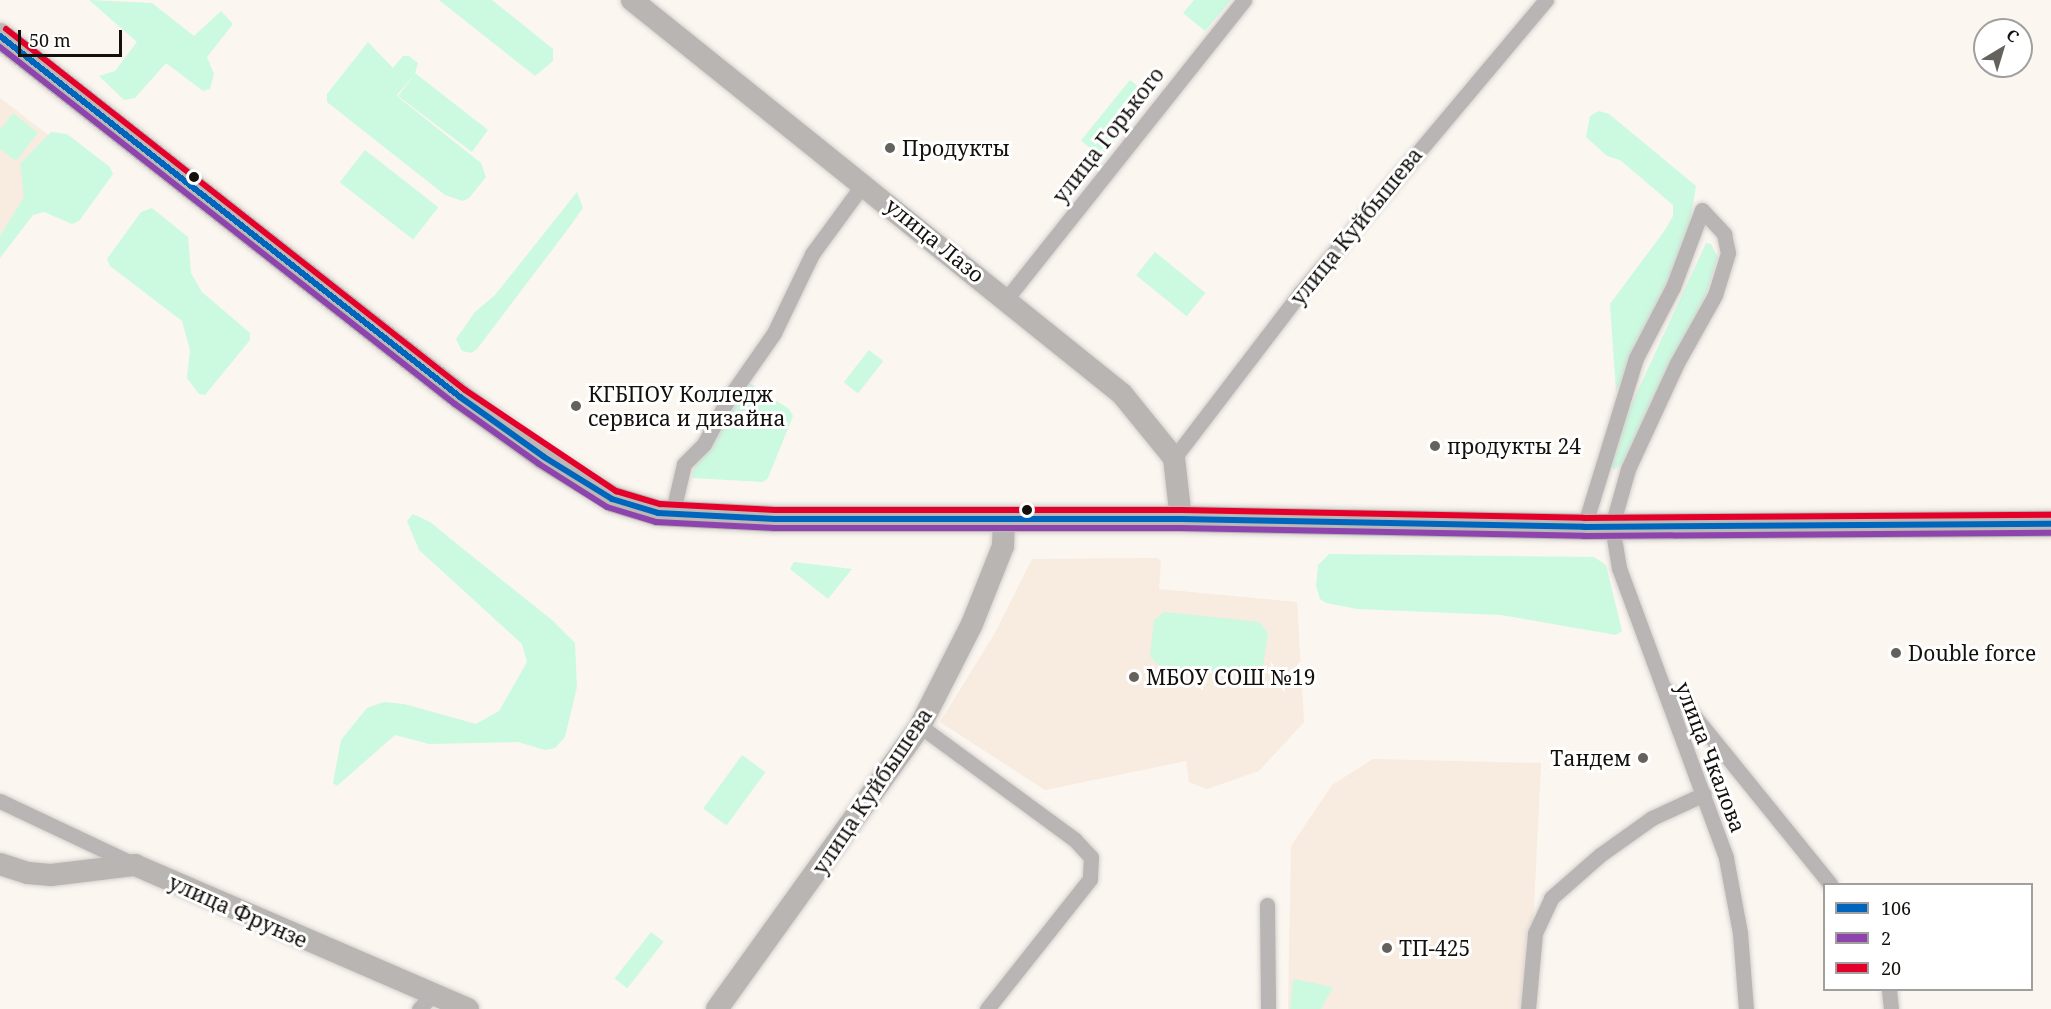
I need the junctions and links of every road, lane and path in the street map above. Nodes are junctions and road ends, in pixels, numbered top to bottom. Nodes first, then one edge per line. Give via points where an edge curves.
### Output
1 (632, 0) edge
2 (1244, 0) edge
3 (1546, 0) edge
4 (0, 36) edge
5 (864, 183) junction
6 (1007, 298) junction
7 (1174, 458) junction
8 (672, 515) junction
9 (1181, 519) junction
10 (1004, 521) junction
11 (2051, 524) edge
12 (1612, 526) junction
13 (1584, 527) junction
14 (1661, 685) junction
15 (920, 726) junction
16 (1704, 794) junction
17 (0, 801) edge
18 (0, 864) edge
19 (135, 865) junction
20 (1828, 883) edge
21 (1267, 905) dead end
22 (1889, 991) edge
23 (426, 1002) edge
24 (468, 1009) edge
25 (717, 1009) edge
26 (987, 1009) edge
27 (1268, 1009) edge
28 (1528, 1009) edge
29 (1746, 1009) edge
30 (1891, 1009) edge

1 - 5 main road, улица Лазо
2 - 6 street, улица Горького
3 - 7 street, улица Куйбышева via 1319,270
4 - 8 main road via 404,356 544,457 612,499
5 - 6 main road, улица Лазо
5 - 8 street via 812,254 774,333 728,399 704,444 684,464
6 - 7 main road, улица Лазо via 1122,394
7 - 9 main road
8 - 10 main road
9 - 10 main road
9 - 13 main road
10 - 15 main road, улица Куйбышева via 1003,546 972,624
11 - 12 main road
12 - 13 main road
12 - 13 street via 1628,469 1677,363 1715,295 1728,253 1724,234 1702,210 1677,278 1636,358
12 - 14 street, улица Чкалова via 1619,568
14 - 16 street, улица Чкалова
14 - 20 street via 1686,706
15 - 25 main road, улица Куйбышева
15 - 26 street via 1075,840 1091,857 1090,879
16 - 28 street via 1652,818 1600,855 1551,898 1535,933
16 - 29 street, улица Чкалова via 1734,896
17 - 19 street
18 - 19 main road via 51,875
19 - 23 main road, улица Фрунзе
21 - 27 street
22 - 30 street
23 - 24 main road, улица Фрунзе

